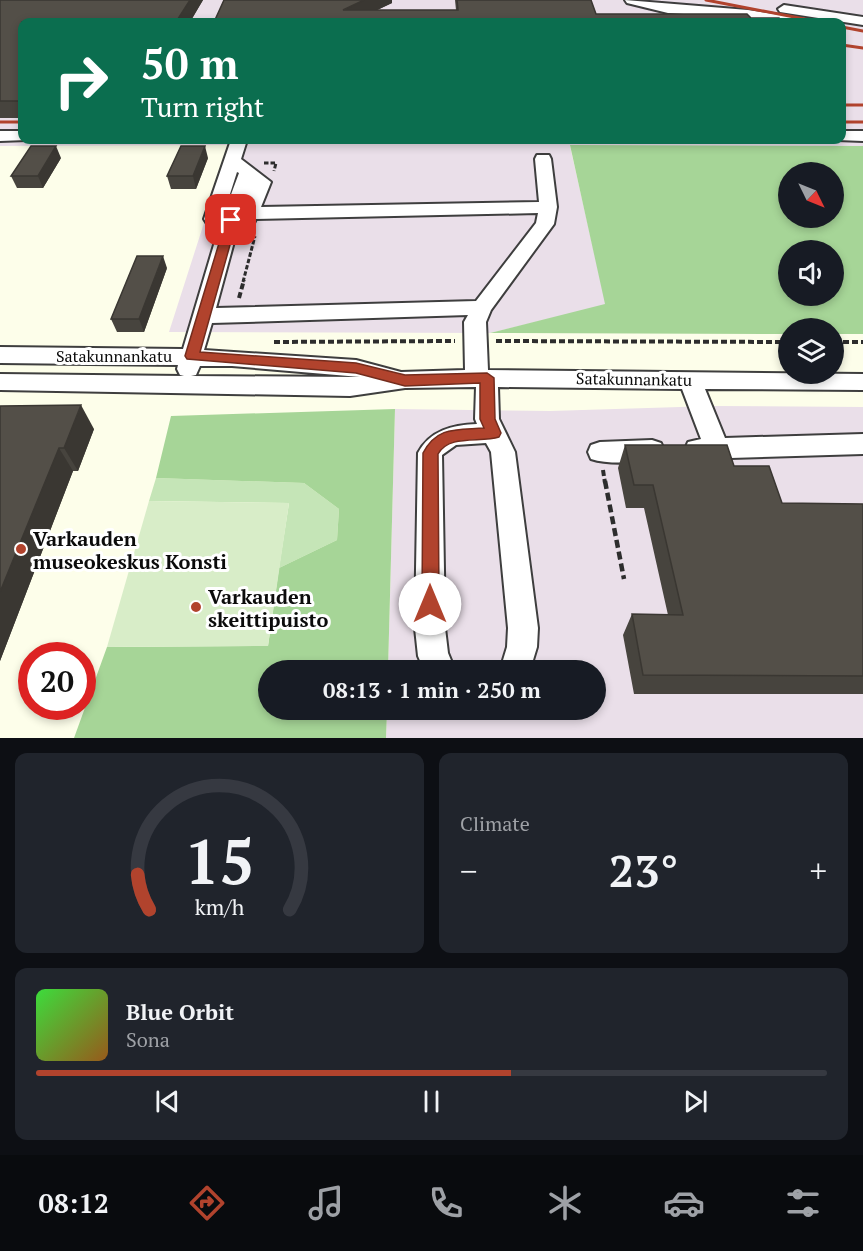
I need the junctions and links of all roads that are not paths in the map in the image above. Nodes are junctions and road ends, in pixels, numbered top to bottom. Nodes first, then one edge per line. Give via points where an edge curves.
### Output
1 (631, 0) edge
2 (738, 0) edge
3 (774, 18) edge
4 (845, 18) edge
5 (846, 18) edge
6 (863, 21) edge
7 (0, 136) edge
8 (18, 136) edge
9 (846, 136) edge
10 (863, 136) edge
11 (237, 144) edge
12 (543, 159) dead end
13 (232, 160) junction
14 (248, 172) junction
15 (548, 207) junction
16 (264, 213) junction
17 (224, 228) junction
18 (482, 308) junction
19 (202, 316) junction
20 (0, 355) edge
21 (192, 356) junction
22 (482, 378) junction
23 (405, 380) junction
24 (690, 380) junction
25 (0, 382) edge
26 (863, 382) edge
27 (184, 385) junction
28 (494, 433) junction
29 (863, 444) edge
30 (717, 448) junction
31 (600, 452) road end
32 (436, 660) edge
33 (518, 660) edge

1 - 3 street via 668,9
2 - 4 street
5 - 6 street
7 - 8 street
9 - 10 street
11 - 13 street
12 - 15 street
13 - 14 street
13 - 17 street via 213,219
14 - 16 street via 262,182
14 - 17 street
15 - 16 street
15 - 18 street via 545,224
16 - 17 street
17 - 19 street
18 - 19 street
18 - 22 street via 475,322 474,341
19 - 21 street
20 - 21 street, Satakunnankatu
21 - 23 street, Satakunnankatu via 356,368
21 - 27 street
22 - 23 street, Satakunnankatu
22 - 24 street, Satakunnankatu
22 - 28 street
23 - 27 street, Satakunnankatu via 350,387
24 - 26 street, Satakunnankatu
24 - 30 street
25 - 27 street, Satakunnankatu
28 - 32 street via 447,437 436,443 430,453 430,628
28 - 33 street via 503,452 523,628
29 - 30 street
30 - 31 street

